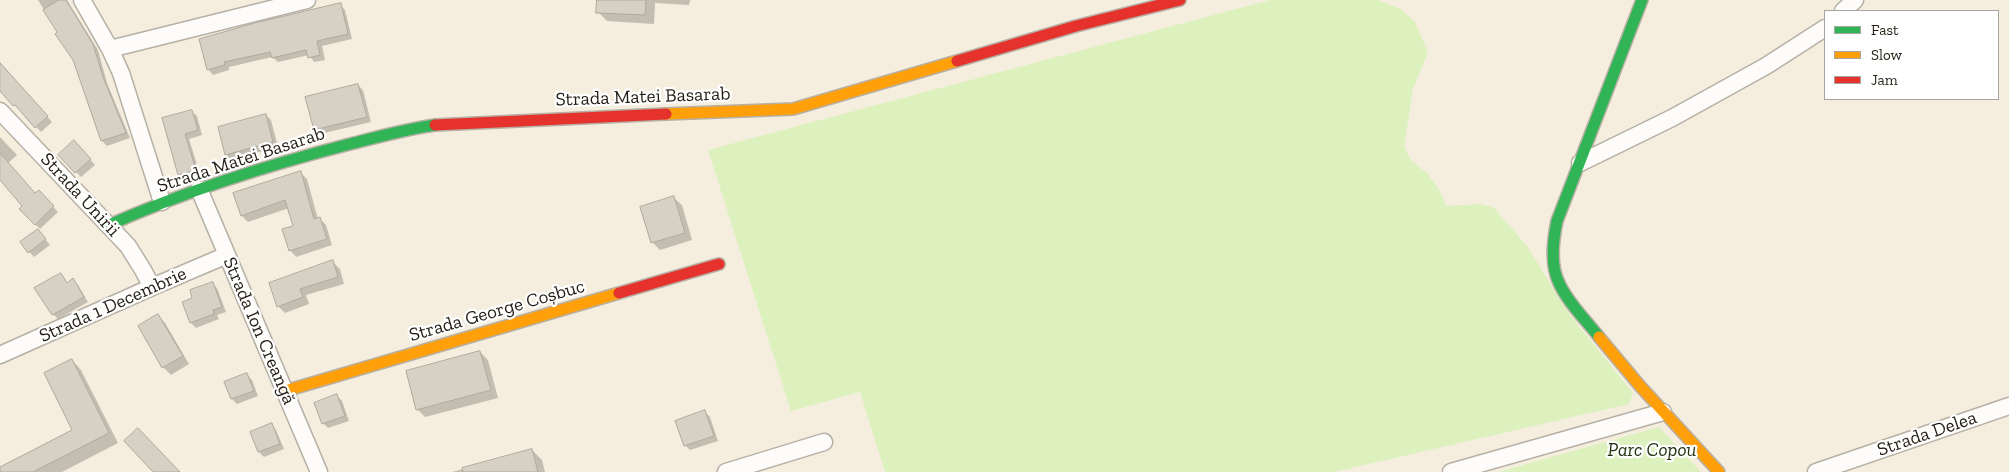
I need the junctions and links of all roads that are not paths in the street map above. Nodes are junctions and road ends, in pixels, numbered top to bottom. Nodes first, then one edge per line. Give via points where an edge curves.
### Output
1 (82, 0) edge
2 (307, 0) edge
3 (1180, 0) edge
4 (1642, 0) edge
5 (1855, 0) edge
6 (1844, 10) edge
7 (1824, 29) edge
8 (110, 49) junction
9 (0, 111) edge
10 (1580, 163) junction
11 (199, 189) junction
12 (162, 202) junction
13 (109, 225) junction
14 (227, 255) junction
15 (719, 264) dead end
16 (152, 287) junction
17 (0, 355) edge
18 (285, 391) junction
19 (2009, 406) edge
20 (1663, 412) junction
21 (824, 442) dead end
22 (319, 472) edge
23 (726, 472) edge
24 (1451, 472) edge
25 (1719, 472) edge
26 (1816, 472) edge

1 - 8 street
2 - 8 street
3 - 11 street, Strada Matei Basarab via 1076,26 793,109 443,124 306,155
4 - 10 street
5 - 6 street
7 - 10 street via 1766,66 1681,113
8 - 12 street via 121,72
9 - 13 street, Strada Unirii
10 - 20 street via 1557,221 1554,242 1558,282 1585,320
11 - 12 street, Strada Matei Basarab
11 - 14 street, Strada Ion Creangă
12 - 13 street, Strada Matei Basarab
13 - 16 street, Strada Unirii via 137,258
14 - 16 street, Strada 1 Decembrie
14 - 18 street, Strada Ion Creangă
15 - 18 street, Strada George Coșbuc
16 - 17 street, Strada 1 Decembrie
18 - 22 street, Strada Ion Creangă
19 - 26 street, Strada Delea
20 - 24 street
20 - 25 street
21 - 23 street

